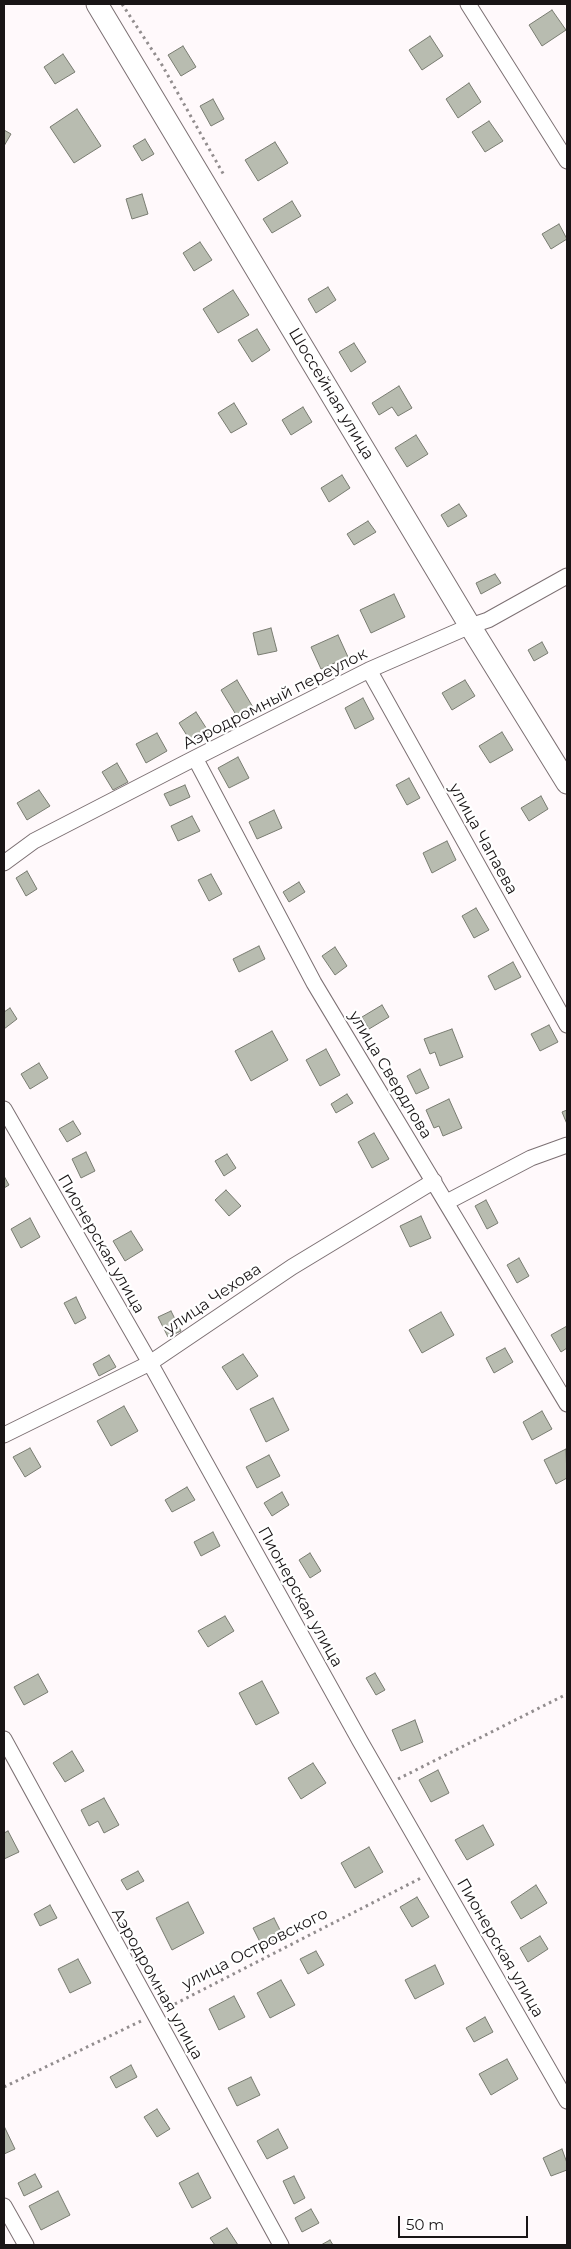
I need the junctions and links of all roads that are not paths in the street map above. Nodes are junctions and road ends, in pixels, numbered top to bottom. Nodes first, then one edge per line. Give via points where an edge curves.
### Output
1 (97, 4) edge
2 (468, 4) edge
3 (567, 161) edge
4 (567, 576) edge
5 (470, 626) junction
6 (369, 670) junction
7 (195, 758) junction
8 (567, 783) edge
9 (4, 863) edge
10 (567, 1025) edge
11 (4, 1109) edge
12 (567, 1145) edge
13 (434, 1181) junction
14 (447, 1202) junction
15 (150, 1363) junction
16 (567, 1404) edge
17 (4, 1434) edge
18 (4, 1738) edge
19 (567, 2101) edge
20 (4, 2206) edge
21 (26, 2245) edge
22 (281, 2245) edge

1 - 5 main road, Шоссейная улица
2 - 3 street
4 - 5 street, Аэродромный переулок via 488,620
5 - 6 street, Аэродромный переулок
5 - 8 main road, Шоссейная улица
6 - 7 street, Аэродромный переулок
6 - 10 street, улица Чапаева
7 - 9 street, Аэродромный переулок via 34,841
7 - 13 street, улица Свердлова via 314,983
11 - 15 street, Пионерская улица
12 - 14 street via 531,1158
13 - 14 street, улица Свердлова
13 - 15 street, улица Чехова via 292,1267
14 - 16 street, улица Свердлова
15 - 17 street, улица Чехова
15 - 19 street, Пионерская улица via 385,1785
18 - 22 street, Аэродромная улица
20 - 21 street

